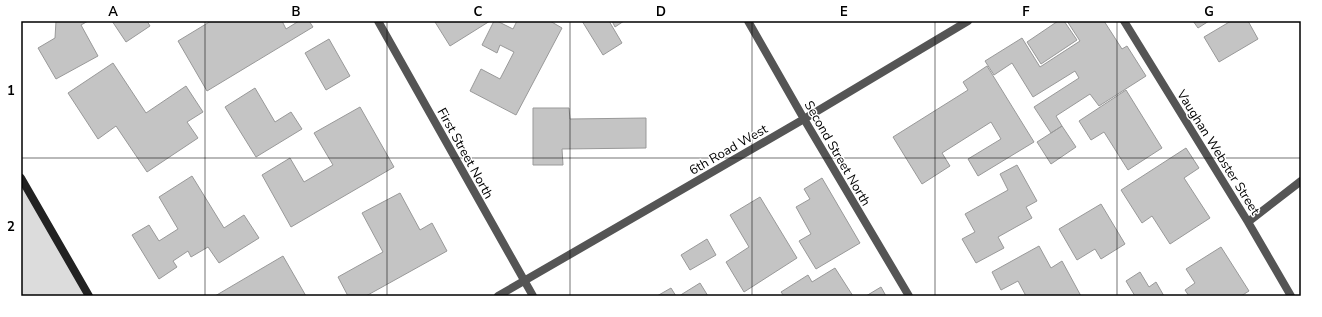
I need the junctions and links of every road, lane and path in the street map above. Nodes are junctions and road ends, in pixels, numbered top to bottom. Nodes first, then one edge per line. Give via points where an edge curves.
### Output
1 (378, 21) edge
2 (748, 21) edge
3 (968, 21) edge
4 (1124, 21) edge
5 (804, 119) junction
6 (21, 178) edge
7 (1301, 180) edge
8 (1248, 222) junction
9 (524, 281) junction
10 (89, 296) edge
11 (498, 296) edge
12 (533, 296) edge
13 (909, 296) edge
14 (1291, 296) edge

1 - 9 street, First Street North
2 - 5 street, Second Street North
3 - 5 street, 6th Road West
4 - 8 street, Vaughan Webster Street
5 - 9 street, 6th Road West
5 - 13 street, Second Street North
6 - 10 street
7 - 8 street
8 - 14 street, Vaughan Webster Street
9 - 11 street, 6th Road West
9 - 12 street, First Street North

